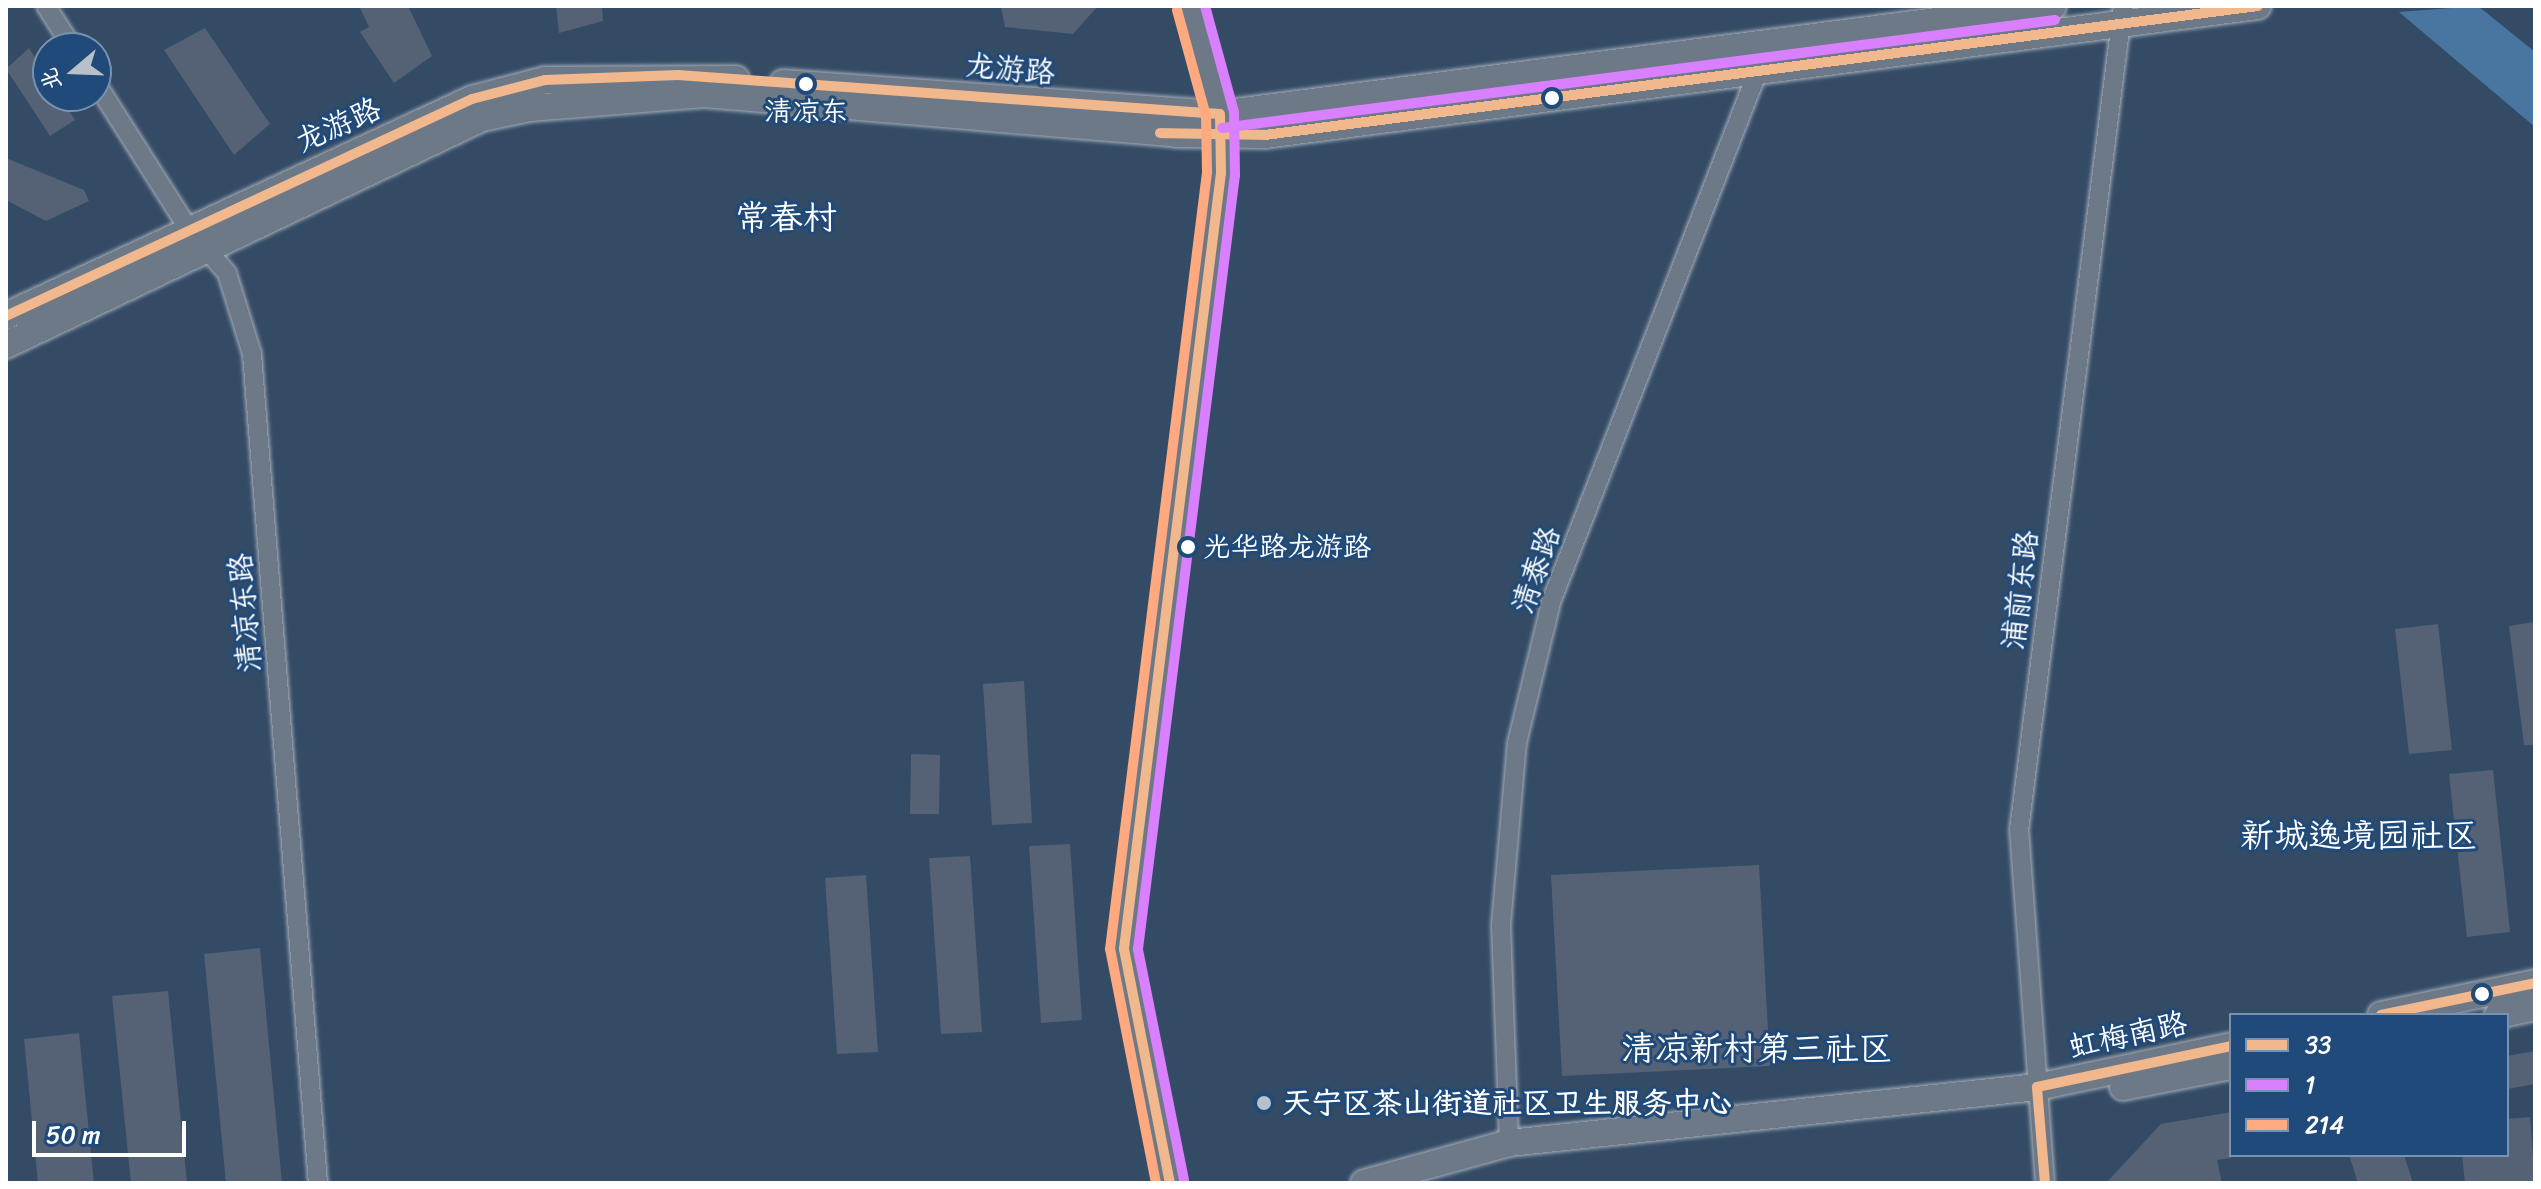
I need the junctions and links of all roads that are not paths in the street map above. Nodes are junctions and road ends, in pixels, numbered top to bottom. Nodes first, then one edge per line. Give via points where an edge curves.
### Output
1 (46, 6) edge
2 (1191, 6) edge
3 (2053, 6) edge
4 (2258, 6) edge
5 (2120, 15) edge
6 (63, 32) edge
7 (1760, 56) junction
8 (112, 108) edge
9 (1220, 125) junction
10 (196, 237) junction
11 (6, 316) edge
12 (6, 345) edge
13 (2535, 983) edge
14 (2535, 1007) edge
15 (2391, 1013) edge
16 (2507, 1013) edge
17 (2229, 1046) edge
18 (2229, 1066) edge
19 (2037, 1087) junction
20 (1509, 1143) junction
21 (318, 1183) edge
22 (1170, 1183) edge
23 (1364, 1183) edge
24 (2045, 1183) edge

1 - 6 street
2 - 9 main road
3 - 7 main road, 龙游路
4 - 5 main road, 龙游路
5 - 7 main road, 龙游路
5 - 19 street, 浦前东路 via 2019,830
7 - 9 main road, 龙游路
7 - 20 street, 清泰路 via 1551,602 1521,728 1501,925
8 - 10 street, 清凉东路
9 - 10 main road, 龙游路 via 678,75 545,80 472,99
9 - 22 main road via 1124,949
10 - 11 main road, 龙游路
10 - 12 main road, 龙游路
10 - 21 street, 清凉东路 via 239,296 252,354
13 - 15 main road
14 - 16 main road
17 - 19 main road, 虹梅南路
18 - 19 main road, 虹梅南路 via 2084,1094
19 - 20 main road, 虹梅南路
19 - 24 street, 浦前东路
20 - 23 main road, 虹梅南路

